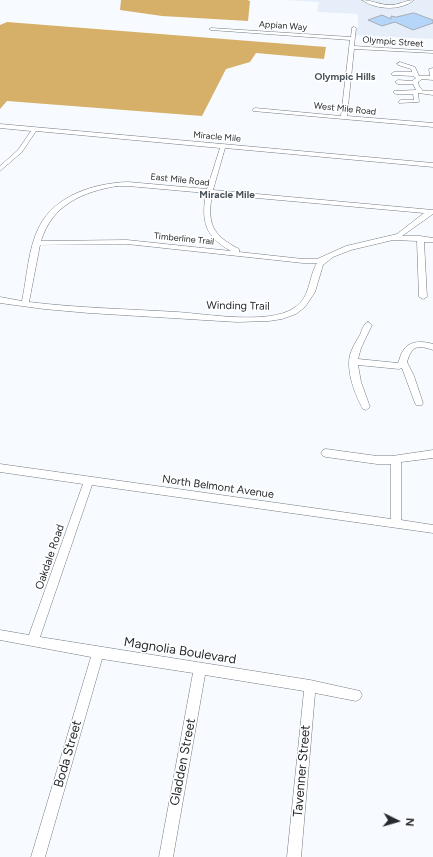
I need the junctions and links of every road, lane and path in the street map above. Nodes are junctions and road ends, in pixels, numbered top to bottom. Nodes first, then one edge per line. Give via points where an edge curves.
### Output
1 (364, 0) edge
2 (412, 0) edge
3 (354, 28) dead end
4 (211, 29) dead end
5 (353, 39) junction
6 (352, 47) junction
7 (433, 52) edge
8 (400, 64) dead end
9 (432, 69) dead end
10 (394, 74) dead end
11 (417, 76) junction
12 (433, 77) edge
13 (398, 82) dead end
14 (416, 84) junction
15 (417, 91) junction
16 (396, 92) dead end
17 (433, 93) edge
18 (401, 102) dead end
19 (255, 110) dead end
20 (344, 117) junction
21 (433, 125) edge
22 (0, 126) edge
23 (34, 130) junction
24 (223, 146) junction
25 (433, 165) edge
26 (0, 169) edge
27 (209, 192) junction
28 (432, 212) edge
29 (392, 238) junction
30 (420, 238) junction
31 (433, 240) edge
32 (37, 243) junction
33 (244, 255) junction
34 (328, 258) junction
35 (423, 297) dead end
36 (0, 300) edge
37 (25, 304) junction
38 (368, 325) dead end
39 (433, 347) edge
40 (354, 362) junction
41 (404, 363) junction
42 (419, 403) dead end
43 (366, 407) dead end
44 (326, 453) dead end
45 (433, 454) edge
46 (396, 460) junction
47 (0, 468) edge
48 (89, 480) junction
49 (396, 524) junction
50 (433, 529) edge
51 (0, 635) edge
52 (33, 641) junction
53 (98, 652) junction
54 (200, 668) junction
55 (310, 686) junction
56 (356, 695) dead end
57 (38, 857) edge
58 (166, 857) edge
59 (294, 857) edge

1 - 2 street via 390,6 407,4
3 - 5 street
4 - 5 street, Appian Way
5 - 6 street
6 - 7 street, Olympic Street
6 - 20 street
8 - 11 street via 414,68
9 - 12 street
10 - 11 street
11 - 12 street
11 - 14 street
13 - 14 street
14 - 15 street
15 - 16 street
15 - 17 street
15 - 18 street via 417,101
19 - 20 street, West Mile Road
20 - 21 street, West Mile Road
22 - 23 street, Miracle Mile
23 - 24 street, Miracle Mile
23 - 26 street via 20,151
24 - 25 street, Miracle Mile
24 - 27 street
27 - 28 street, East Mile Road
27 - 32 street, East Mile Road via 128,184 98,186 74,197 50,216
27 - 33 street via 206,209 211,229 226,248
28 - 29 street via 422,216 402,234
29 - 30 street
29 - 34 street via 351,248
30 - 31 street
30 - 35 street
32 - 33 street, Timberline Trail via 127,242
32 - 37 street, East Mile Road
33 - 34 street, Timberline Trail via 313,262
34 - 37 street, Winding Trail via 320,265 311,294 305,303 288,314 274,318 86,310
36 - 37 street, Winding Trail
38 - 40 street via 354,355
39 - 41 street via 422,344 412,346 406,351
40 - 41 street via 392,367
40 - 43 street
41 - 42 street
44 - 46 street
45 - 46 street
46 - 49 street
47 - 48 street, North Belmont Avenue
48 - 49 street, North Belmont Avenue
48 - 52 street, Oakdale Road
49 - 50 street, North Belmont Avenue
51 - 52 street, Magnolia Boulevard
52 - 53 street, Magnolia Boulevard
53 - 54 street, Magnolia Boulevard
53 - 57 street, Boda Street
54 - 55 street, Magnolia Boulevard
54 - 58 street, Gladden Street
55 - 56 street, Magnolia Boulevard
55 - 59 street, Tavenner Street

